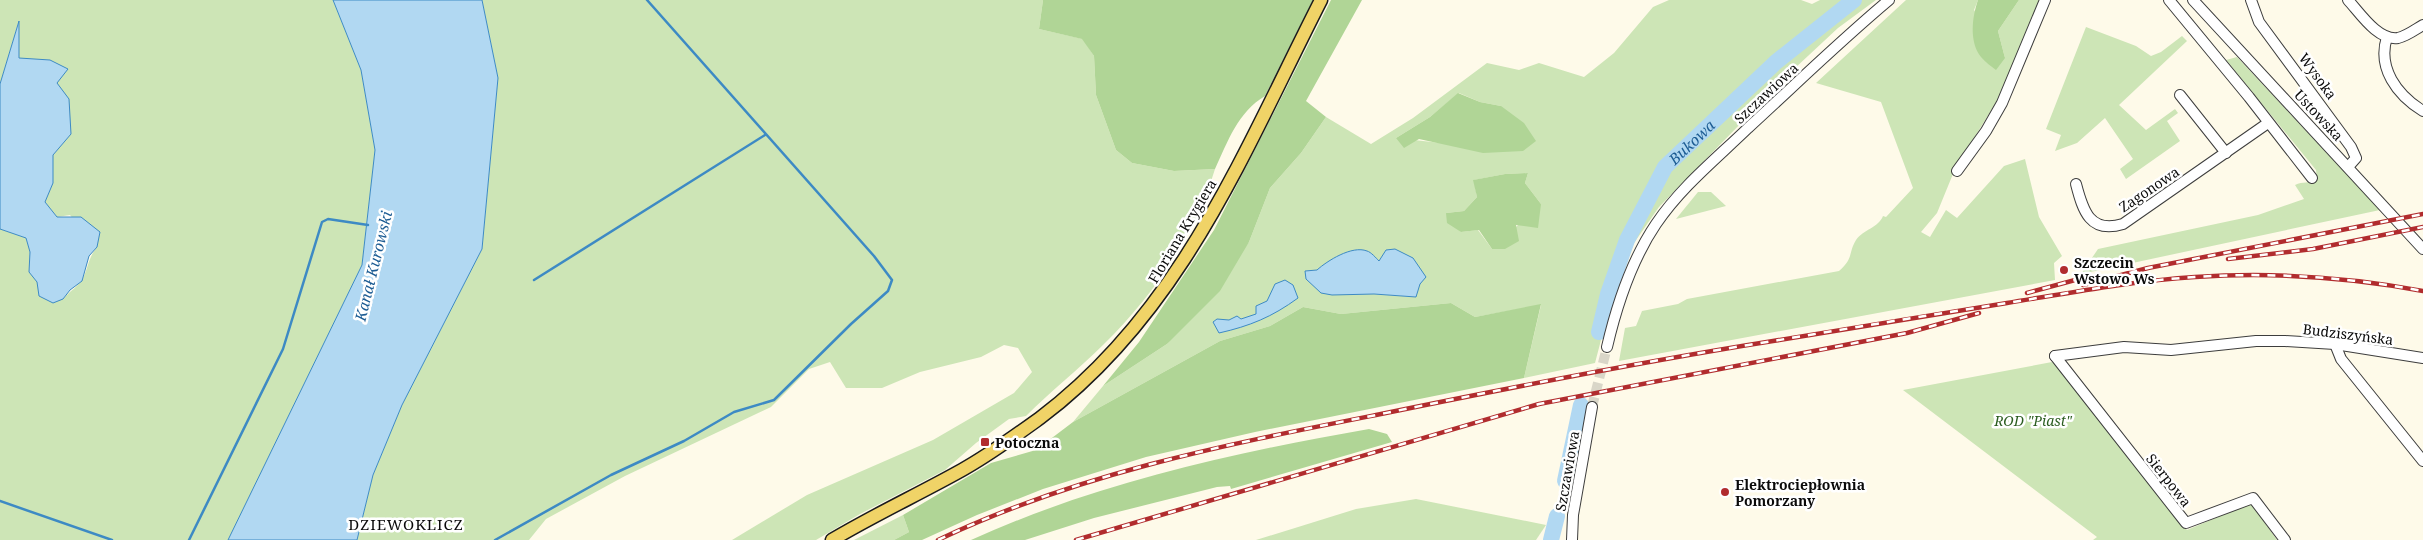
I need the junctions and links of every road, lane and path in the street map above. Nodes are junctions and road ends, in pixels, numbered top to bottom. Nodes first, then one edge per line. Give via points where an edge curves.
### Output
1 (1322, 0) edge
2 (1889, 0) edge
3 (2045, 0) edge
4 (2169, 0) edge
5 (2193, 0) edge
6 (2251, 0) edge
7 (2348, 0) edge
8 (2423, 25) edge
9 (2387, 37) junction
10 (2180, 95) dead end
11 (2423, 111) edge
12 (2268, 123) junction
13 (2226, 152) junction
14 (2348, 167) junction
15 (1957, 171) dead end
16 (2312, 178) dead end
17 (2076, 184) dead end
18 (2423, 249) edge
19 (2335, 344) junction
20 (1606, 347) tunnel mouth
21 (2055, 356) joint
22 (2423, 358) edge
23 (1592, 408) tunnel mouth
24 (2423, 461) edge
25 (832, 540) edge
26 (1572, 540) edge
27 (2285, 540) edge

1 - 25 main road, Floriana Krygiera via 1193,248 1158,299 1116,348 1041,417 982,458
2 - 20 street, Szczawiowa via 1826,54 1697,176 1668,208 1630,273
3 - 15 street via 2002,103
4 - 12 street
5 - 14 street, Ustowska
6 - 14 street, Wysoka via 2260,22 2352,147 2356,158
7 - 9 street
8 - 9 street via 2401,37
9 - 11 street via 2383,56 2386,67 2399,90
10 - 13 street
12 - 13 street, Zagonowa
12 - 16 street
13 - 17 street, Zagonowa via 2118,226 2106,226 2091,220 2081,203
14 - 18 street, Ustowska
19 - 21 street, Budziszyńska via 2269,341 2171,350 2124,348
19 - 22 street, Budziszyńska
19 - 24 street via 2341,359
21 - 27 street, Sierpowa via 2186,523 2253,498
23 - 26 street, Szczawiowa via 1573,515

